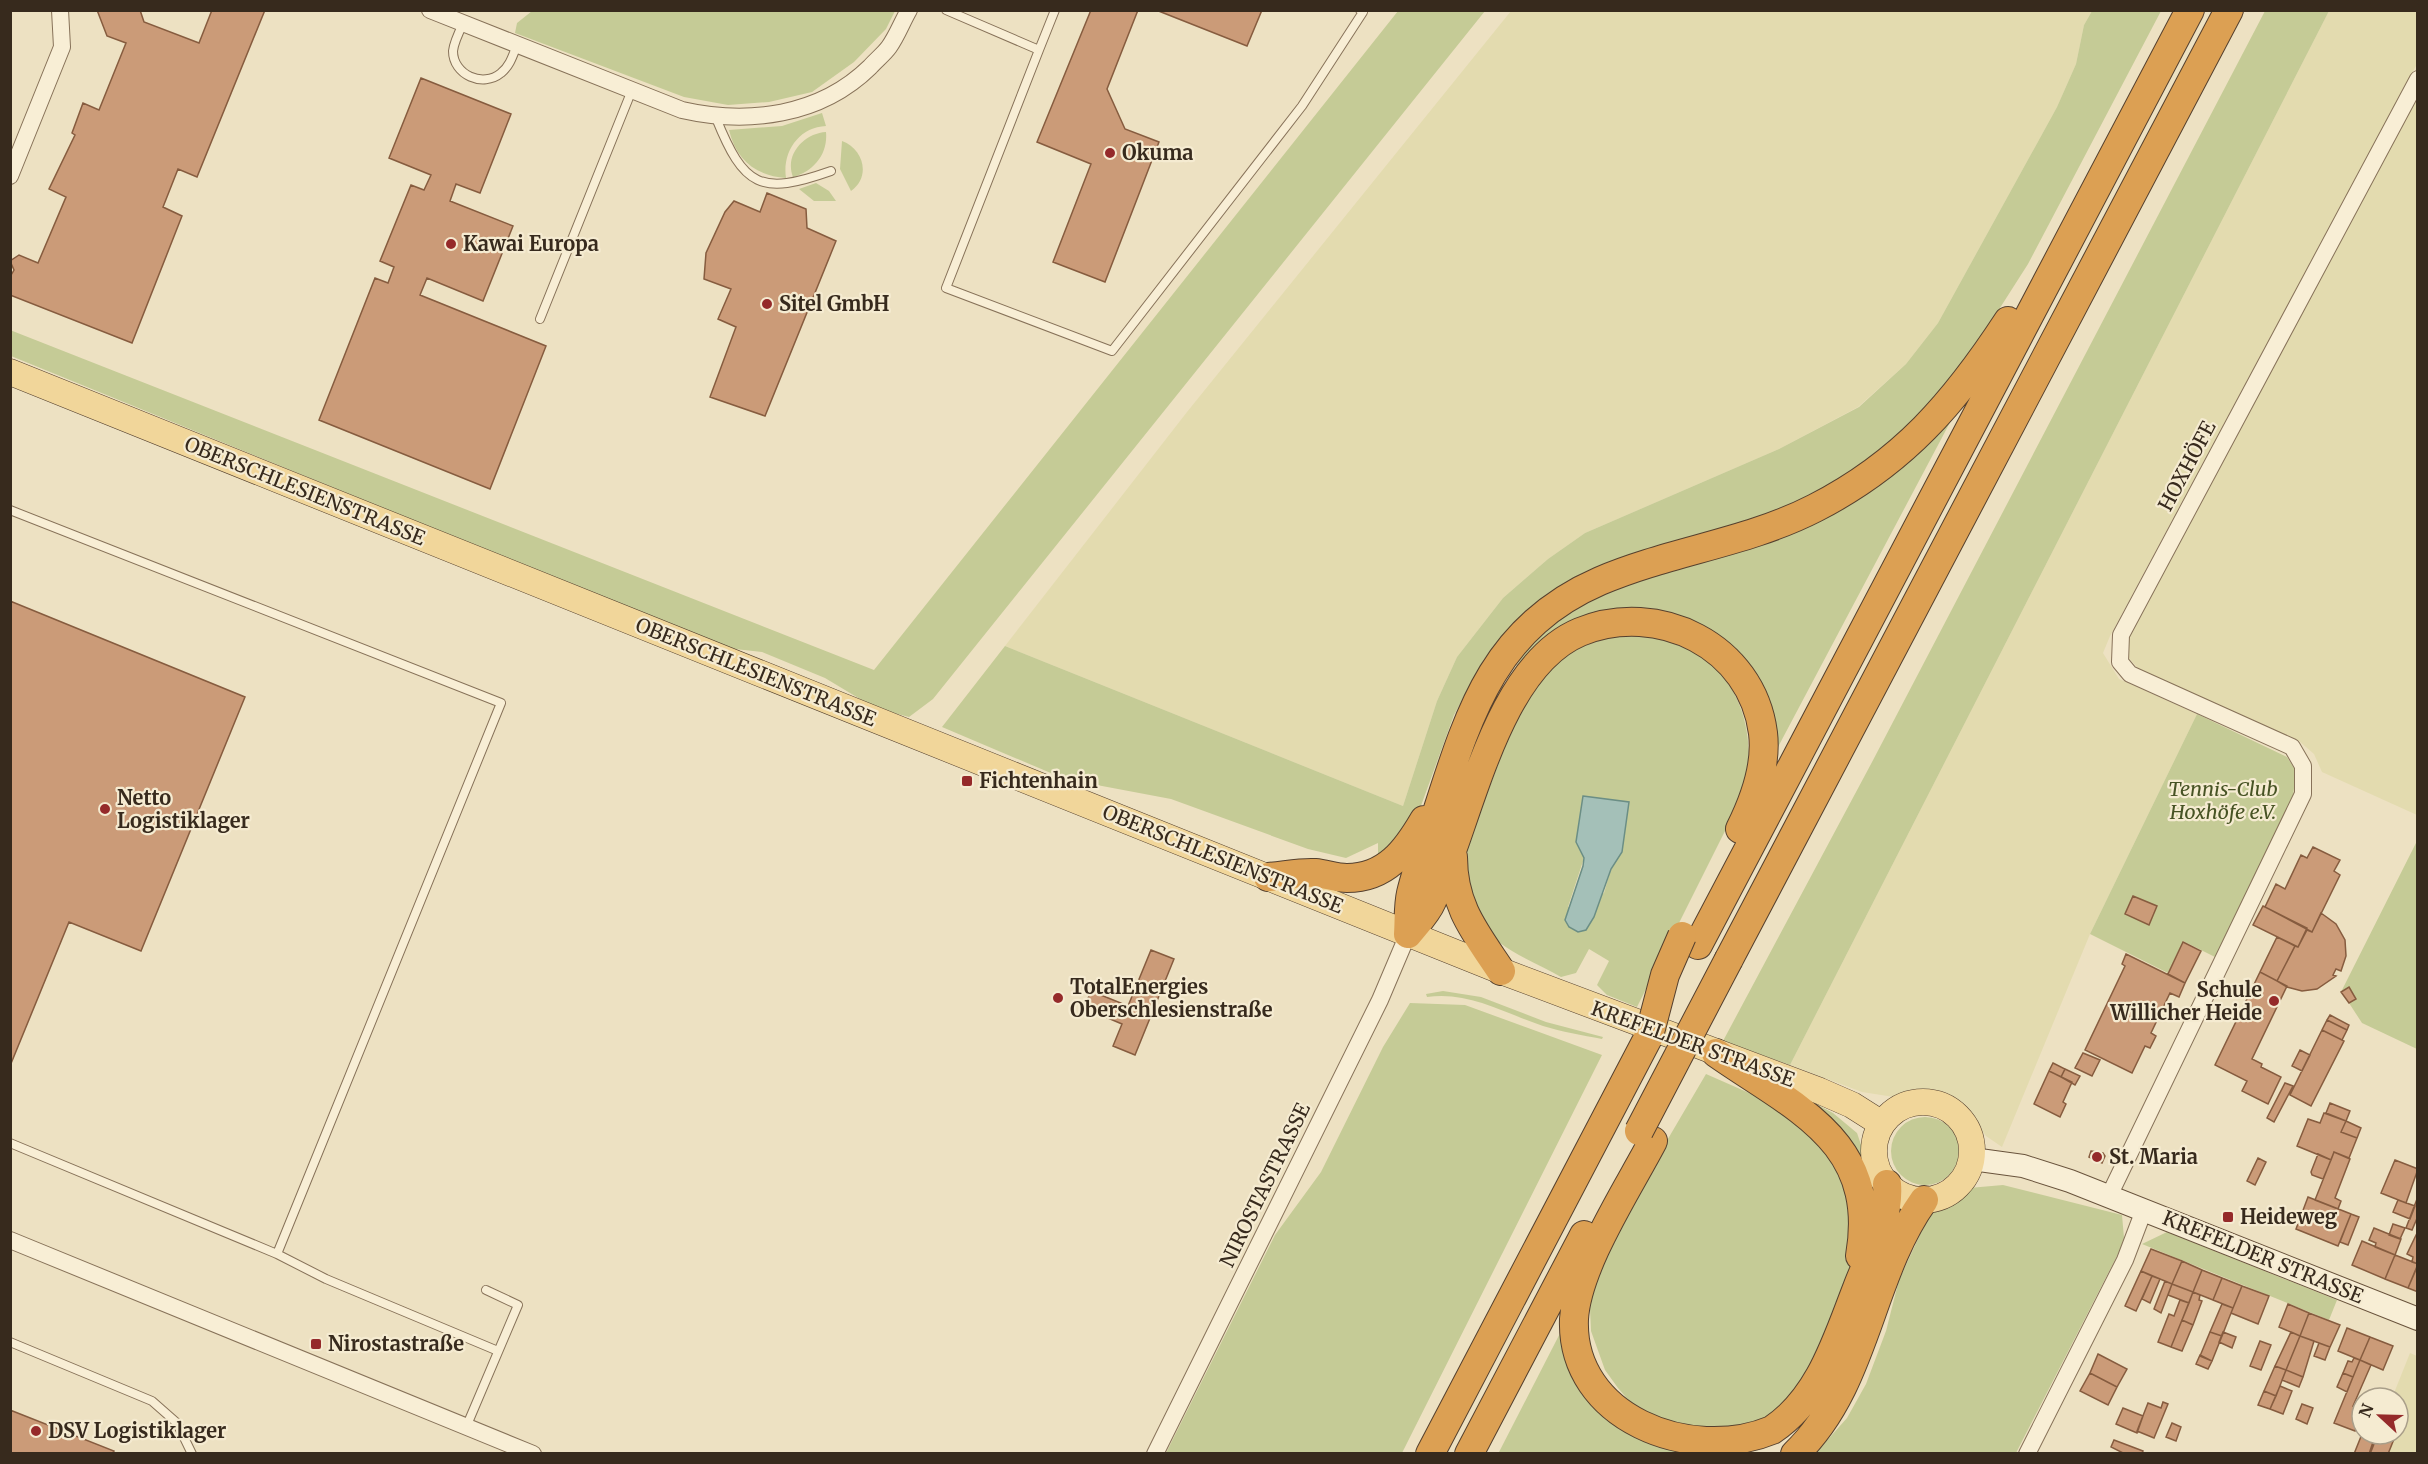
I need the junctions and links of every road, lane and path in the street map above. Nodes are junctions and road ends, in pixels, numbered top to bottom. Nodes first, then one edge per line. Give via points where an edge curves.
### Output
1 (60, 10) edge
2 (430, 10) edge
3 (909, 10) edge
4 (946, 10) edge
5 (1055, 10) edge
6 (2190, 10) edge
7 (2229, 10) edge
8 (1362, 11) edge
9 (463, 24) junction
10 (517, 45) junction
11 (1039, 50) junction
12 (2418, 79) edge
13 (632, 90) junction
14 (716, 118) junction
15 (831, 171) dead end
16 (10, 176) edge
17 (2076, 227) junction
18 (540, 319) dead end
19 (10, 372) edge
20 (10, 510) edge
21 (1450, 770) junction
22 (1453, 847) junction
23 (1268, 877) junction
24 (1408, 934) junction
25 (1690, 940) junction
26 (1501, 971) junction
27 (1716, 1053) junction
28 (1882, 1124) junction
29 (1646, 1136) junction
30 (10, 1143) edge
31 (1972, 1159) junction
32 (1887, 1184) junction
33 (2109, 1196) junction
34 (1924, 1200) junction
35 (2144, 1210) junction
36 (10, 1240) edge
37 (277, 1254) junction
38 (486, 1290) dead end
39 (2418, 1319) edge
40 (1844, 1322) junction
41 (10, 1342) edge
42 (498, 1351) junction
43 (467, 1425) junction
44 (192, 1454) edge
45 (533, 1454) edge
46 (1155, 1454) edge
47 (1430, 1454) edge
48 (1469, 1454) edge
49 (1795, 1454) edge
50 (2027, 1454) edge

1 - 16 street via 62,47
2 - 9 street
3 - 14 street via 889,48 831,98 776,116
4 - 11 lane
5 - 11 lane
6 - 17 highway
7 - 29 highway, bridge via 1819,789 1735,966
8 - 11 lane via 1302,106 1112,351 946,288
9 - 10 street
9 - 10 lane via 453,48 454,62 472,78 485,81 499,75
10 - 13 street
12 - 33 street, HOXHÖFE via 2121,634 2120,662 2130,674 2292,747 2303,765 2303,794
13 - 14 street via 682,110
13 - 18 lane
14 - 15 lane via 731,156 750,176 774,185 800,182
17 - 21 highway via 1959,392 1913,440 1871,474 1816,508 1770,528 1633,568 1593,584 1528,628 1502,656 1483,686
17 - 25 highway
19 - 23 main road, OBERSCHLESIENSTRASSE
20 - 37 lane via 501,703
21 - 23 highway via 1413,838 1384,869 1348,878 1314,873
21 - 24 highway via 1410,894
22 - 24 highway via 1431,903
22 - 25 highway via 1507,709 1543,658 1578,633 1606,624 1639,621 1672,626 1713,648 1736,670 1755,702 1764,744 1758,784 1748,812
22 - 26 highway via 1454,879 1461,909
23 - 24 main road, OBERSCHLESIENSTRASSE
24 - 26 main road, OBERSCHLESIENSTRASSE
24 - 46 street, NIROSTASTRASSE via 1380,1000
25 - 47 highway, bridge via 1649,1036
26 - 27 main road, KREFELDER STRASSE
27 - 28 main road, KREFELDER STRASSE via 1839,1099
27 - 40 highway via 1813,1118 1833,1138 1846,1159 1857,1186 1863,1225 1860,1258
28 - 31 main road via 1901,1106 1916,1102 1946,1107 1967,1129
28 - 32 main road via 1873,1150 1878,1172
29 - 40 highway via 1583,1281 1575,1310 1580,1358 1593,1387 1614,1414 1647,1437 1678,1448 1720,1450 1749,1442 1774,1429 1805,1398
29 - 48 highway
30 - 37 lane
31 - 33 main road, KREFELDER STRASSE via 2023,1166
31 - 34 main road via 1959,1184 1948,1193
32 - 34 main road via 1909,1198
32 - 40 highway via 1884,1218
33 - 35 main road, KREFELDER STRASSE
34 - 49 highway via 1899,1246 1841,1392
35 - 39 main road, KREFELDER STRASSE
35 - 50 street via 2125,1260
36 - 43 street
37 - 42 lane via 326,1279
38 - 42 lane via 518,1305
41 - 44 lane via 152,1401 177,1423
42 - 43 lane
43 - 45 street

